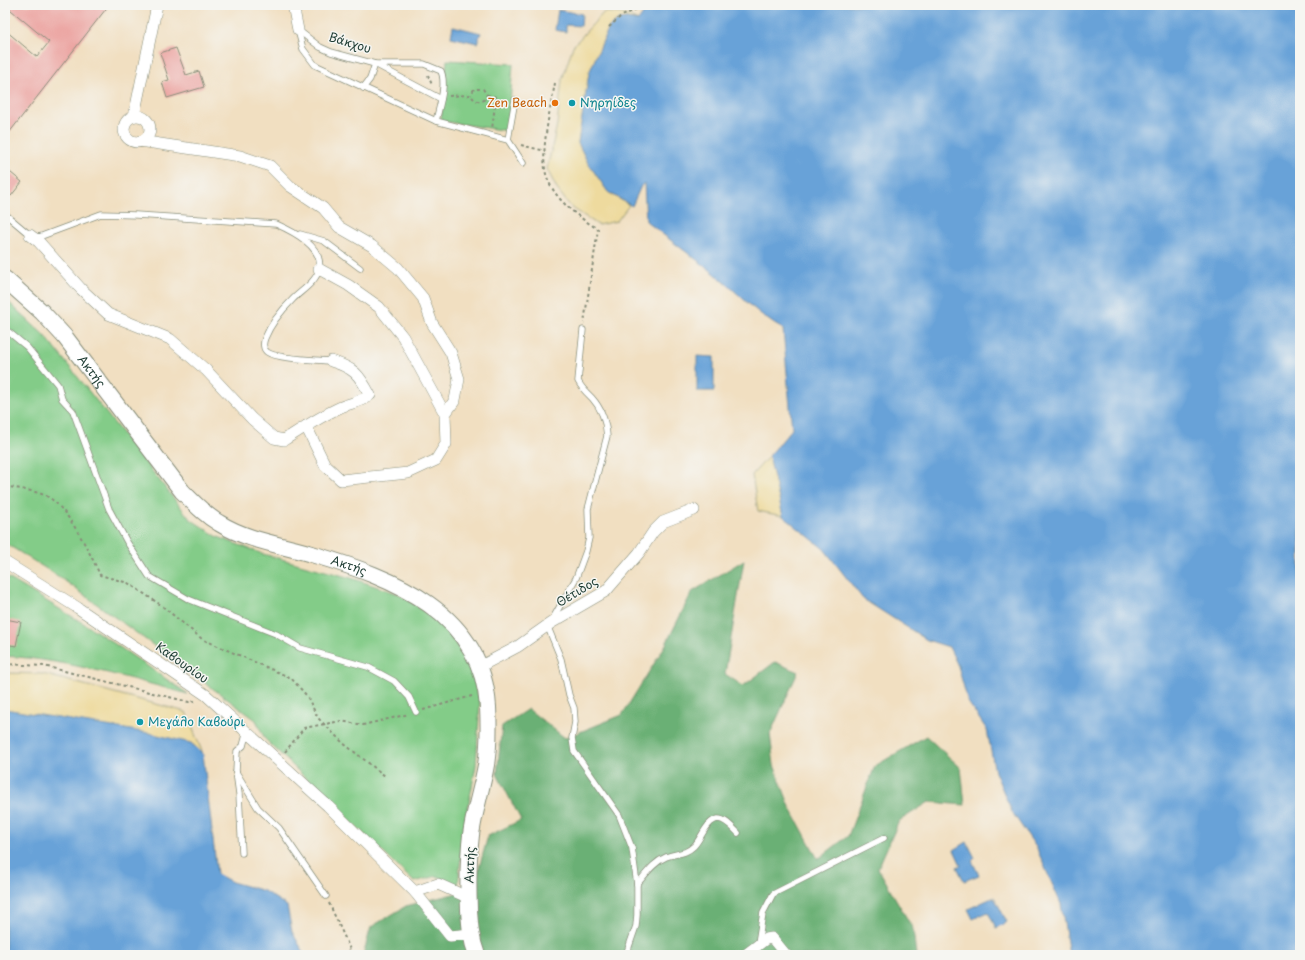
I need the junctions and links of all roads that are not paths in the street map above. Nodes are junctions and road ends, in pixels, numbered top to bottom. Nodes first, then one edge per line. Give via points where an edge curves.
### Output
1 (157, 5) edge
2 (293, 5) edge
3 (298, 30) junction
4 (375, 64) junction
5 (363, 88) junction
6 (442, 97) junction
7 (515, 100) dead end
8 (134, 116) junction
9 (436, 121) junction
10 (508, 140) junction
11 (140, 142) junction
12 (523, 163) dead end
13 (5, 214) edge
14 (297, 233) junction
15 (30, 235) junction
16 (360, 268) dead end
17 (319, 270) junction
18 (5, 279) edge
19 (5, 329) edge
20 (583, 330) road end
21 (331, 361) joint
22 (445, 414) junction
23 (306, 426) junction
24 (694, 510) dead end
25 (5, 562) edge
26 (549, 624) junction
27 (479, 666) junction
28 (416, 712) road end
29 (247, 730) junction
30 (236, 772) junction
31 (738, 833) dead end
32 (884, 838) dead end
33 (242, 852) dead end
34 (637, 884) junction
35 (415, 892) junction
36 (326, 896) road end
37 (469, 898) junction
38 (471, 934) junction
39 (756, 948) junction
40 (477, 955) edge
41 (626, 955) edge
42 (746, 955) edge
43 (786, 955) edge

1 - 8 street
2 - 3 street
3 - 4 lane, Βάκχου via 320,47
3 - 5 lane via 303,49 315,65
4 - 5 lane via 370,79
4 - 6 lane
4 - 6 lane, Βάκχου via 424,64 441,71
5 - 9 lane
6 - 9 lane
7 - 10 lane
8 - 11 street via 143,117 149,125 148,135
8 - 11 street via 126,121 124,131 129,140
9 - 10 lane
10 - 12 lane
11 - 22 street via 240,156 270,166 290,186 323,208 339,227 372,246 398,268 423,298 432,323 451,353 459,379 456,400
13 - 15 lane
14 - 15 lane via 276,224 101,214 50,234 39,237
14 - 16 lane via 324,241
14 - 17 lane via 316,254
15 - 23 street via 108,314 170,339 206,370 252,419 274,438 284,440
17 - 21 lane via 268,330 264,348 267,352 281,356
17 - 22 street via 348,285 379,307 403,337
18 - 27 street, Ακτής via 65,337 182,491 202,511 219,524 242,534 315,555 401,586 424,599 443,615 467,641
19 - 28 lane via 27,347 58,385 62,400 73,411 109,509 149,576 188,599 276,634 300,648 368,667 394,681 409,697
20 - 26 lane via 578,381 600,410 606,424 607,436 588,509 589,538 586,551 576,578
21 - 23 street via 347,366 361,378 370,395
22 - 23 street via 446,444 436,460 408,473 368,478 341,480 325,465
24 - 26 street, Θέτιδος via 664,522 653,532 606,592
25 - 29 street, Καβουρίου via 206,695
26 - 27 street, Θέτιδος via 517,647
26 - 34 lane via 574,708 574,751 610,801 626,829 632,848
27 - 37 street, Ακτής via 487,692 489,743 471,835
29 - 30 lane via 243,746 237,751
29 - 35 street, Καβουρίου
30 - 33 lane via 240,794
30 - 36 lane via 258,808 279,828
31 - 34 lane via 724,821 717,819 711,822 695,845 685,853 661,860
32 - 39 lane via 773,894 763,913
34 - 41 lane via 636,926
35 - 37 street via 438,884
35 - 38 street, Καβουρίου via 450,936
37 - 38 street, Ακτής
38 - 40 street, Ακτής
39 - 42 street
39 - 43 street via 766,939 772,938

